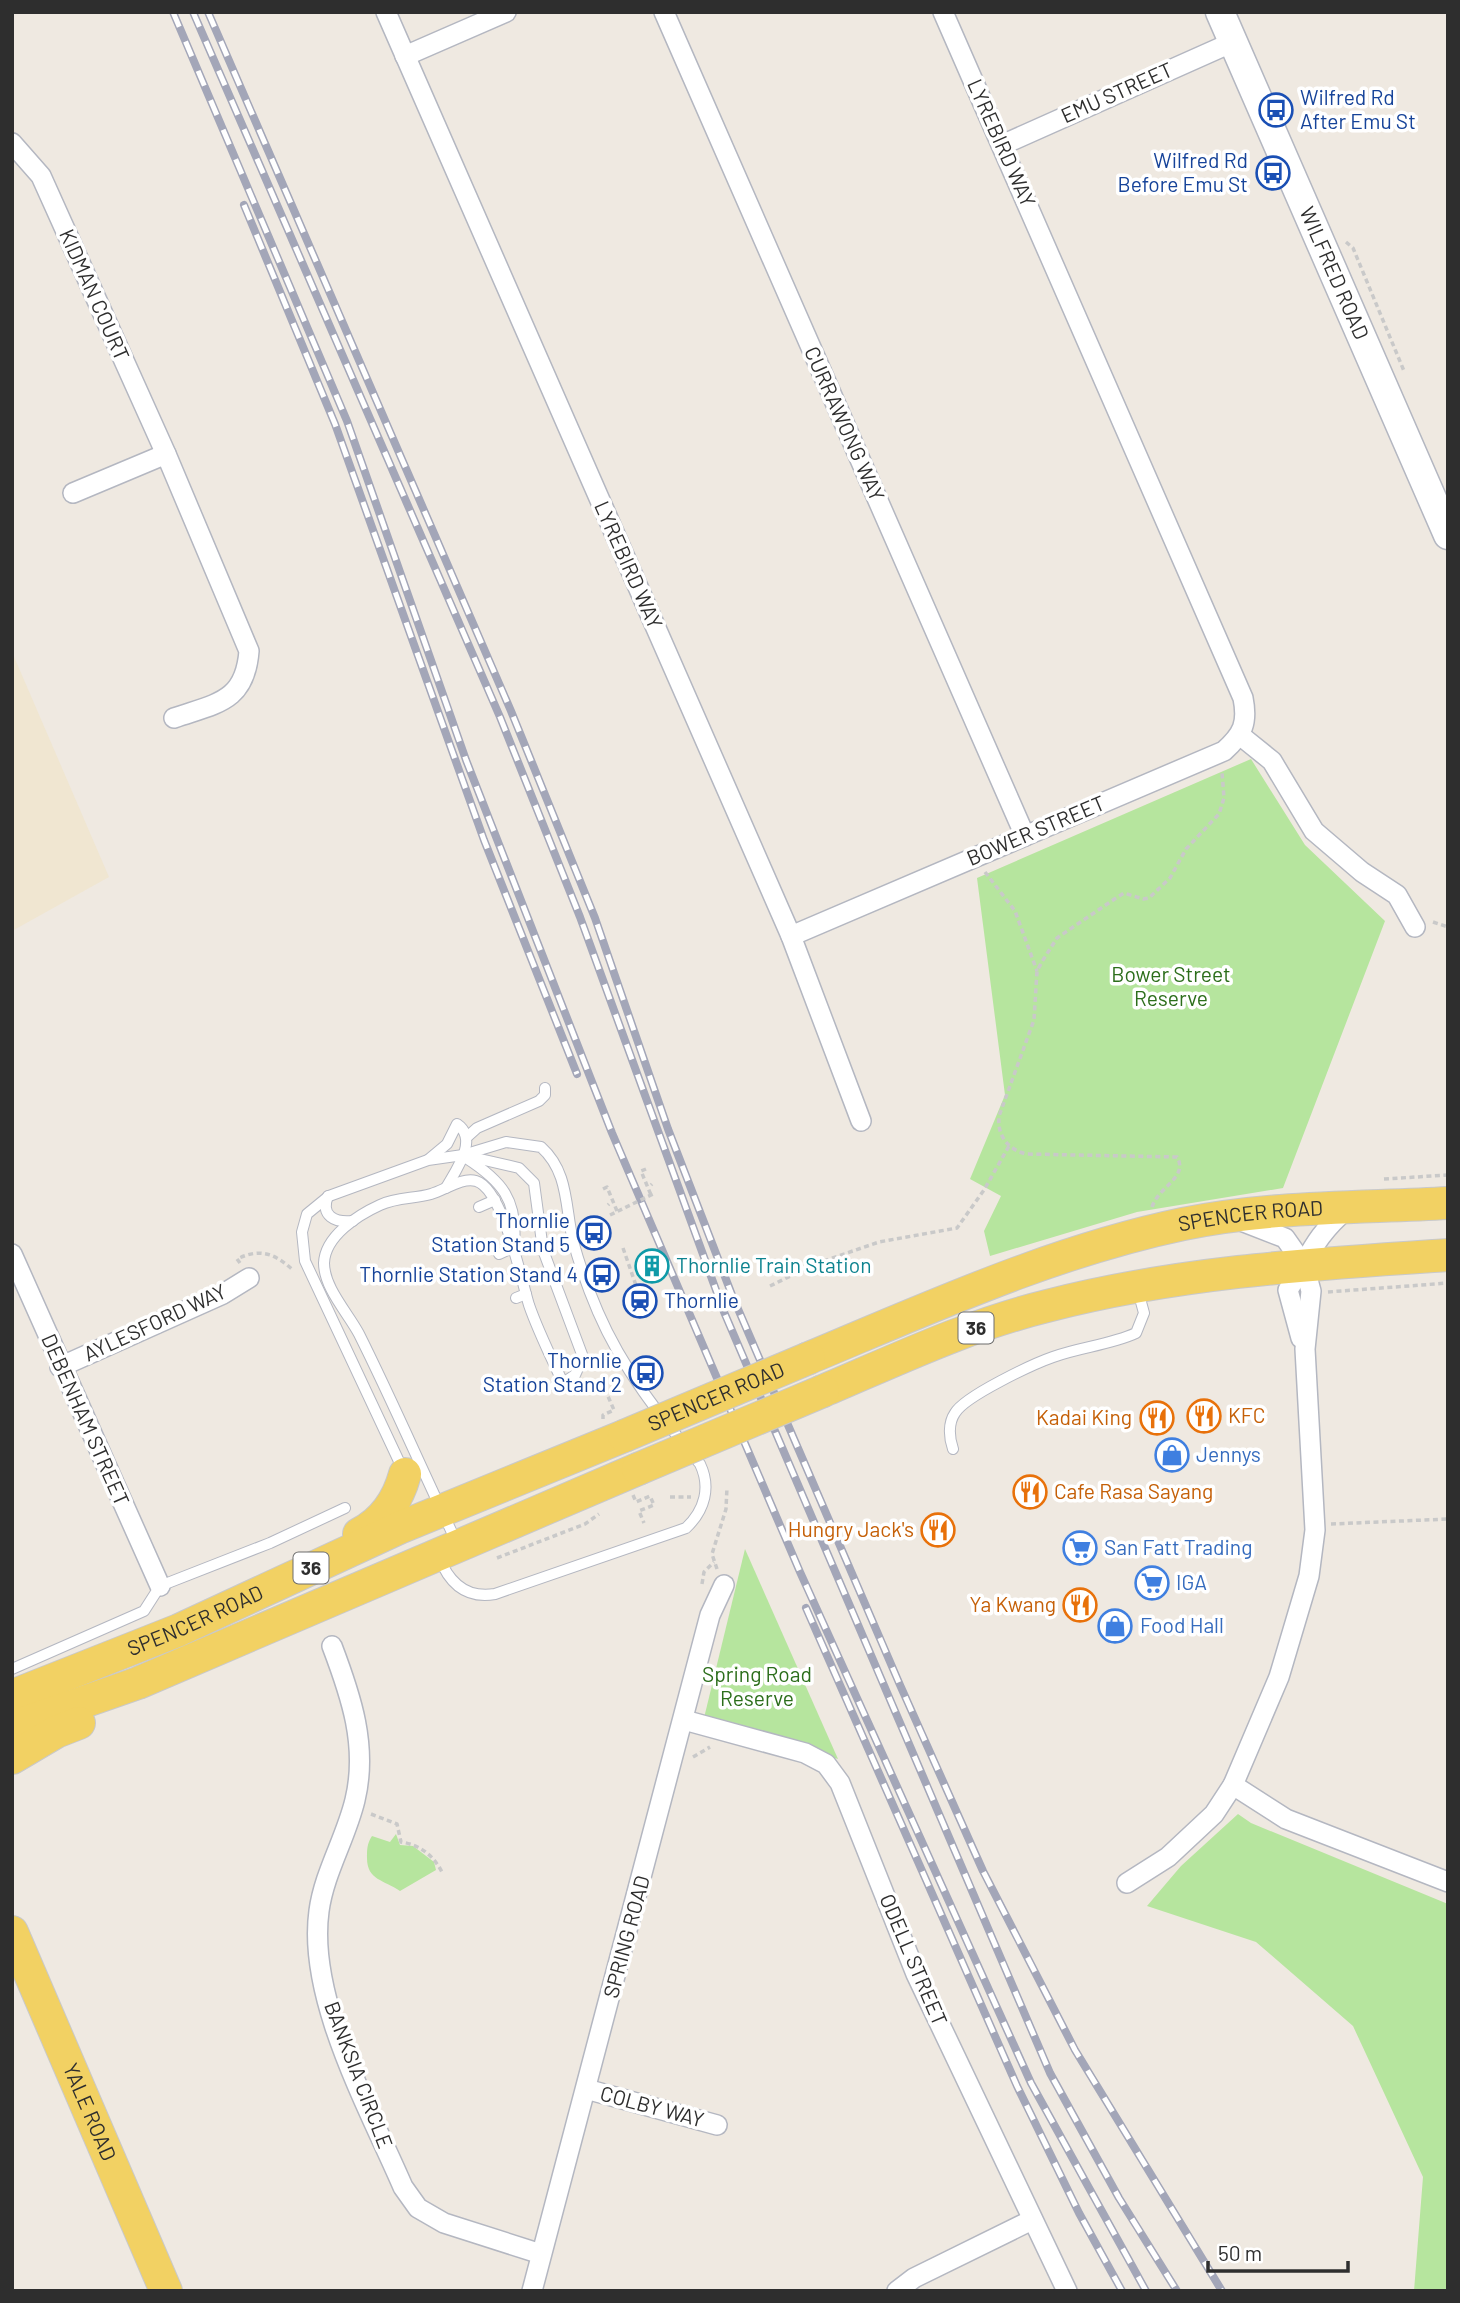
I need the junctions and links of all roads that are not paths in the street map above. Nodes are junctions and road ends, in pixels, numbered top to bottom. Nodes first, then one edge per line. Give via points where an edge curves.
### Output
1 (386, 12) edge
2 (506, 12) edge
3 (664, 12) edge
4 (943, 12) edge
5 (1220, 12) edge
6 (1233, 42) junction
7 (405, 56) junction
8 (12, 143) edge
9 (1002, 145) junction
10 (166, 454) junction
11 (73, 493) dead end
12 (1448, 535) edge
13 (174, 718) dead end
14 (1241, 736) junction
15 (1025, 836) junction
16 (1415, 927) dead end
17 (791, 936) junction
18 (545, 1088) dead end
19 (861, 1121) dead end
20 (467, 1137) junction
21 (463, 1155) junction
22 (428, 1160) junction
23 (446, 1188) junction
24 (329, 1196) junction
25 (495, 1200) junction
26 (1448, 1203) edge
27 (480, 1207) dead end
28 (1348, 1208) junction
29 (1222, 1217) junction
30 (353, 1221) junction
31 (514, 1247) junction
32 (12, 1254) edge
33 (499, 1254) dead end
34 (1448, 1255) edge
35 (1304, 1265) junction
36 (249, 1278) road end
37 (1136, 1285) junction
38 (939, 1304) junction
39 (60, 1367) junction
40 (953, 1449) dead end
41 (405, 1474) joint
42 (345, 1508) dead end
43 (441, 1511) junction
44 (447, 1549) junction
45 (724, 1584) road end
46 (160, 1586) junction
47 (223, 1608) junction
48 (332, 1646) dead end
49 (12, 1669) edge
50 (138, 1683) junction
51 (12, 1696) edge
52 (684, 1720) junction
53 (12, 1727) edge
54 (12, 1758) edge
55 (1233, 1785) junction
56 (1448, 1882) edge
57 (1128, 1883) dead end
58 (12, 1932) edge
59 (586, 2089) junction
60 (717, 2125) dead end
61 (1032, 2221) junction
62 (541, 2254) junction
63 (166, 2291) edge
64 (531, 2291) edge
65 (897, 2291) edge
66 (1067, 2291) edge

1 - 7 street, LYREBIRD WAY
2 - 7 street
3 - 15 street, CURRAWONG WAY
4 - 9 street, LYREBIRD WAY
5 - 6 main road, WILFRED ROAD
6 - 9 street, EMU STREET
6 - 12 main road, WILFRED ROAD
7 - 17 street, LYREBIRD WAY
8 - 10 street, KIDMAN COURT via 41,176
9 - 14 street, LYREBIRD WAY via 1243,698 1247,717
10 - 11 street
10 - 13 street, KIDMAN COURT via 249,651 247,675 233,694
14 - 15 street, BOWER STREET via 1224,751
14 - 16 street via 1272,761 1298,810 1320,839 1397,895
15 - 17 street, BOWER STREET
17 - 19 street, LYREBIRD WAY
18 - 20 lane via 539,1101
20 - 21 lane
20 - 22 lane via 457,1124 447,1144
21 - 22 lane
21 - 23 lane
21 - 31 lane via 505,1189 515,1230
21 - 31 lane via 519,1168 534,1183 543,1250 583,1357 575,1375 559,1384 521,1296
21 - 44 lane via 506,1142 541,1147 552,1157 560,1170 583,1275 598,1313 643,1395 700,1464 706,1489 699,1512 687,1528 495,1594 480,1597 449,1580
22 - 24 lane
23 - 25 lane via 474,1180 485,1185
23 - 30 lane via 391,1200
24 - 30 lane via 328,1215 341,1223
24 - 41 lane via 307,1214 302,1232 305,1261
25 - 27 lane
25 - 31 lane
26 - 28 main road, SPENCER ROAD / 36
28 - 29 main road, SPENCER ROAD / 36 via 1297,1208
28 - 35 street via 1313,1243
29 - 35 street via 1285,1238
29 - 38 main road, SPENCER ROAD / 36 via 1104,1245
30 - 43 lane via 326,1251 328,1281 359,1333
31 - 33 lane
32 - 39 street, DEBENHAM STREET
34 - 35 main road, SPENCER ROAD / 36
35 - 37 main road, SPENCER ROAD / 36
35 - 55 street via 1311,1291 1305,1349 1315,1524 1309,1576 1279,1677
36 - 39 street, AYLESFORD WAY
37 - 38 main road via 1122,1265 1102,1263 982,1302
37 - 40 lane via 1143,1313 1136,1333 1052,1357 987,1389 957,1409 951,1420
37 - 44 main road, SPENCER ROAD / 36, bridge via 995,1321 823,1391 635,1481
38 - 43 main road, SPENCER ROAD / 36, bridge via 614,1431
39 - 46 street, DEBENHAM STREET
41 - 47 main road via 400,1493 371,1528 247,1587
42 - 46 lane
43 - 44 lane
43 - 47 main road, SPENCER ROAD / 36
44 - 50 main road, SPENCER ROAD / 36
45 - 52 street, SPRING ROAD via 710,1615
46 - 49 lane via 144,1611
47 - 51 main road, SPENCER ROAD / 36
48 - 62 street, BANKSIA CIRCLE via 352,1698 360,1753 352,1810 319,1912 319,1967 334,2025 403,2187 418,2208 444,2224
50 - 53 main road, SPENCER ROAD / 36
50 - 54 main road via 95,1716 55,1732
52 - 59 street, SPRING ROAD
52 - 61 street, ODELL STREET via 805,1753 826,1764 840,1783 916,1974
55 - 56 street via 1286,1819
55 - 57 street via 1214,1814 1168,1857
58 - 63 main road, YALE ROAD
59 - 60 street, COLBY WAY
59 - 62 street, SPRING ROAD
61 - 65 street via 914,2278
61 - 66 street, ODELL STREET
62 - 64 street, SPRING ROAD

